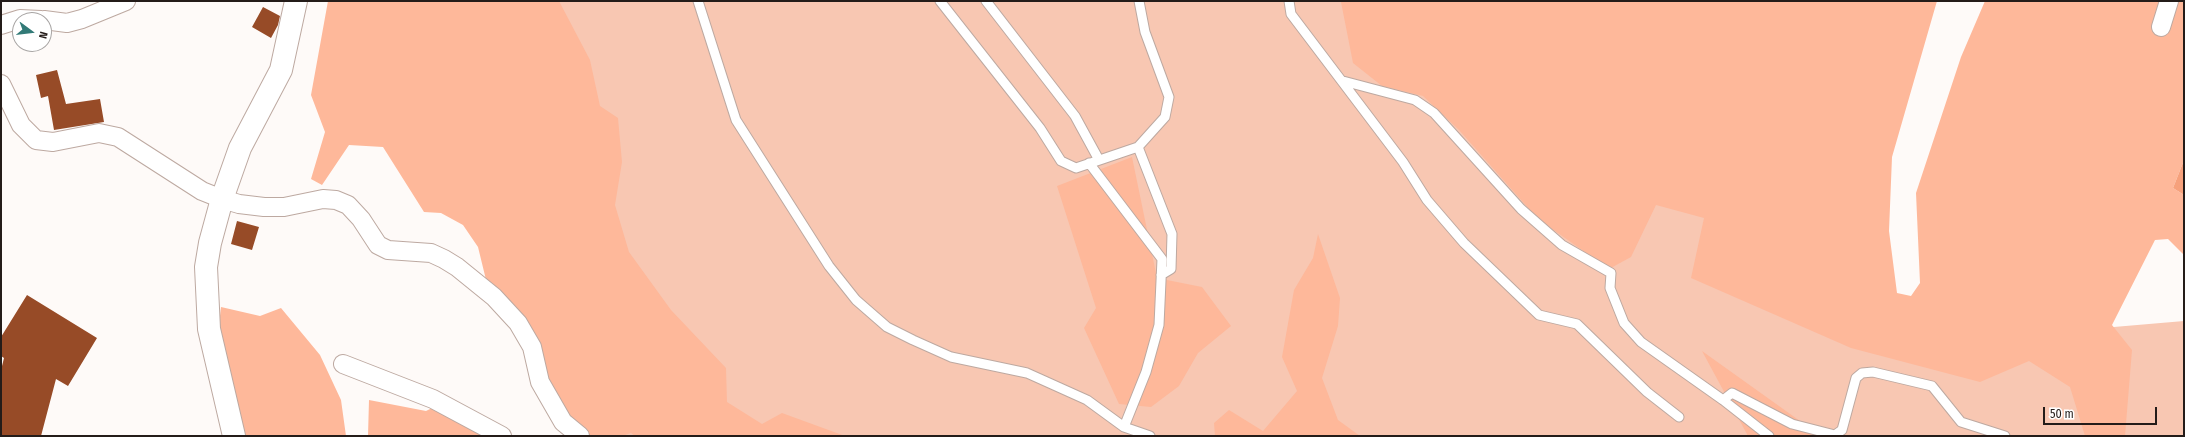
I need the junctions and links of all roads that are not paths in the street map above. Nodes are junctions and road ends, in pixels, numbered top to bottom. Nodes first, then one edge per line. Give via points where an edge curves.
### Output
1 (296, 1) edge
2 (698, 1) edge
3 (940, 1) edge
4 (986, 1) edge
5 (1139, 1) edge
6 (1289, 1) edge
7 (2169, 1) edge
8 (115, 3) edge
9 (52, 21) edge
10 (12, 22) edge
11 (1, 25) edge
12 (2161, 27) dead end
13 (1343, 82) junction
14 (1, 84) edge
15 (1138, 147) junction
16 (1098, 160) junction
17 (1089, 163) junction
18 (222, 199) junction
19 (1161, 275) junction
20 (343, 364) dead end
21 (1723, 400) junction
22 (1679, 417) dead end
23 (1124, 427) junction
24 (234, 436) edge
25 (502, 436) edge
26 (580, 436) edge
27 (1150, 436) edge
28 (1769, 436) edge
29 (2005, 436) edge

1 - 18 street via 281,70 240,148
2 - 23 lane via 736,120 829,266 856,300 887,327 913,340 951,357 1028,373 1087,400
3 - 17 lane via 1040,128 1061,161 1076,168
4 - 16 lane via 1075,116
5 - 15 lane via 1145,32 1169,97 1166,117
6 - 13 lane via 1291,14
7 - 12 street
8 - 9 street via 82,19 67,23
10 - 11 street
13 - 21 lane via 1415,100 1434,113 1521,210 1562,245 1611,273 1610,288 1624,323 1641,342
13 - 22 lane via 1403,162 1427,200 1464,243 1538,315 1577,324 1647,392
14 - 18 street via 21,125 36,140 53,142 99,133 118,137 202,191
15 - 16 lane
15 - 19 lane via 1172,234 1171,269
16 - 17 lane
17 - 19 lane via 1162,259
18 - 24 street via 206,267 207,303 209,329
18 - 26 street via 264,207 284,207 323,199 336,200 348,205 378,245 388,250 431,253 457,267 494,297 518,322 532,347 540,382 563,422
19 - 23 lane via 1159,325 1146,372
20 - 25 street via 433,399
21 - 28 lane
21 - 29 lane via 1732,393 1792,424 1835,435 1842,430 1856,378 1862,373 1874,372 1932,386 1961,422
23 - 27 lane

